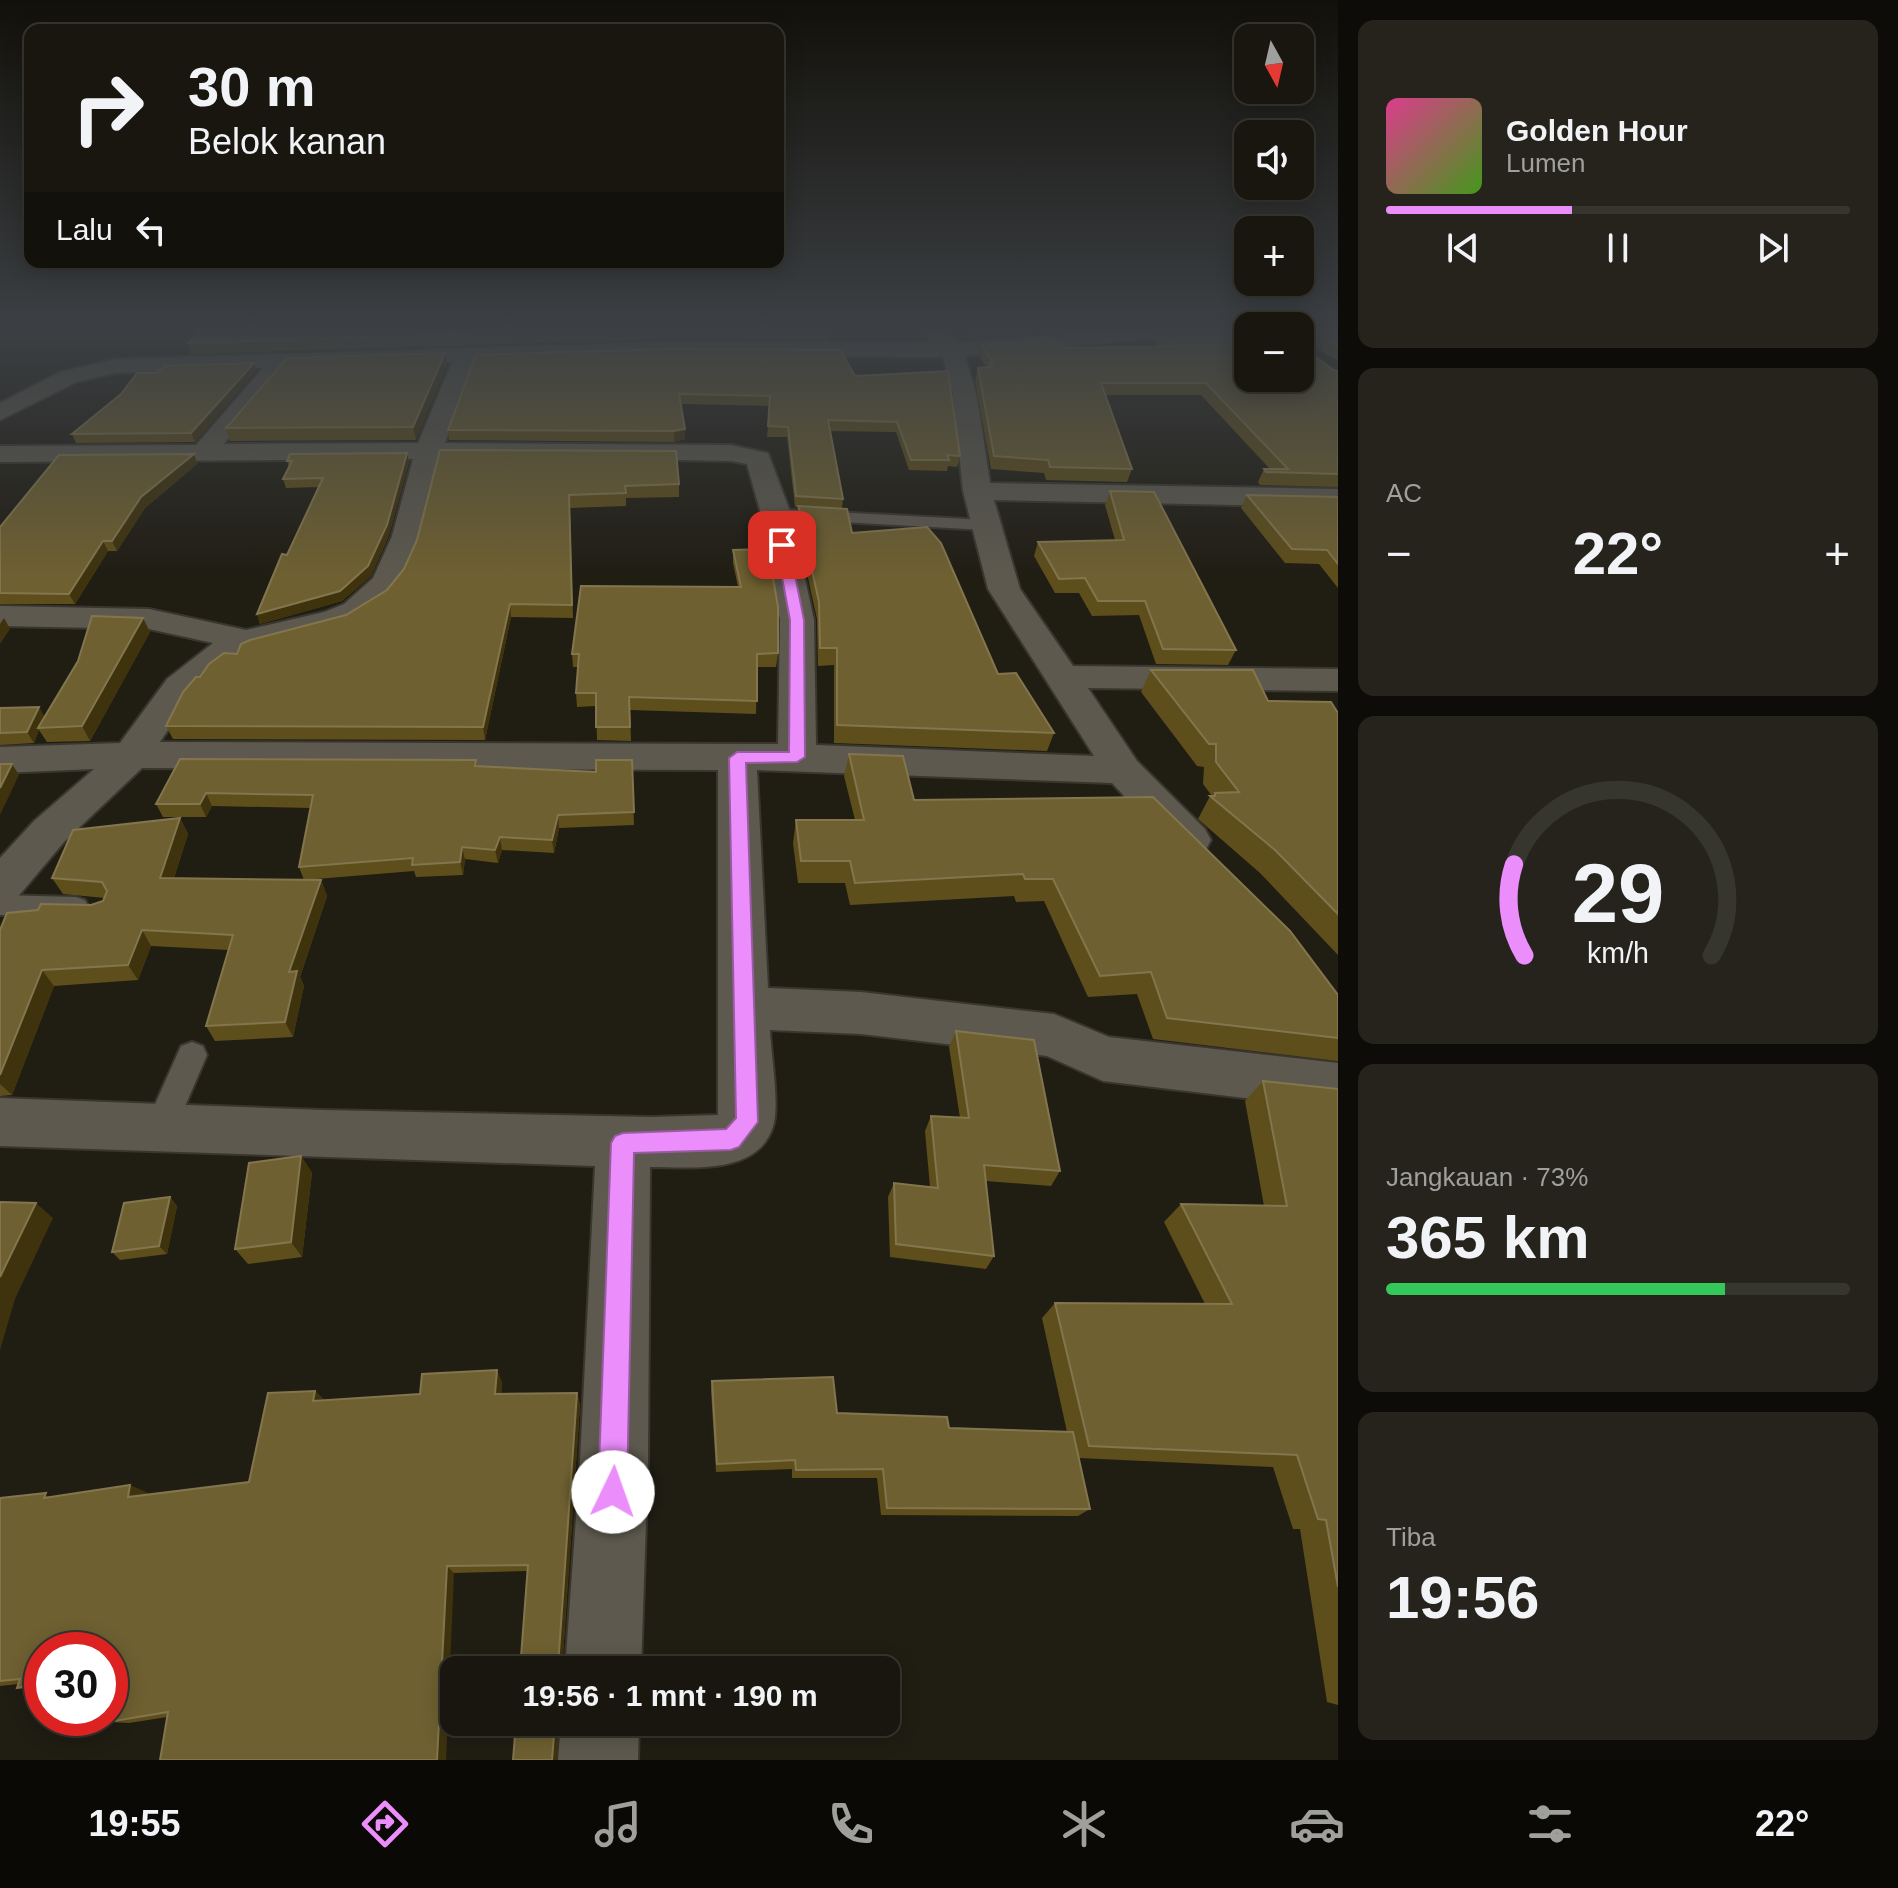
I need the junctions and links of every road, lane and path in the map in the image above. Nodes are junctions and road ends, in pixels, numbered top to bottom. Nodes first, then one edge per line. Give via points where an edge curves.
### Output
1 (237, 413) edge
2 (443, 413) edge
3 (968, 413) edge
4 (429, 451) junction
5 (203, 453) junction
6 (0, 454) edge
7 (1338, 498) edge
8 (982, 508) junction
9 (776, 514) junction
10 (0, 616) edge
11 (244, 640) junction
12 (1061, 677) junction
13 (1338, 680) edge
14 (132, 755) junction
15 (797, 757) junction
16 (737, 758) junction
17 (0, 760) edge
18 (1123, 770) junction
19 (1220, 867) edge
20 (0, 887) edge
21 (0, 905) edge
22 (102, 908) edge
23 (745, 1008) junction
24 (192, 1055) dead end
25 (1338, 1086) edge
26 (0, 1122) edge
27 (160, 1129) junction
28 (623, 1143) junction
29 (604, 1656) edge
30 (599, 1736) edge
31 (598, 1760) edge

1 - 5 street
2 - 4 street
3 - 8 street
4 - 5 street
4 - 9 street via 747,455 759,459
4 - 11 street via 407,537 377,594 358,610
5 - 6 street
7 - 8 street
8 - 9 lane
8 - 12 street via 1004,589
9 - 15 street via 797,620
10 - 11 street via 149,619
11 - 14 street via 197,669
12 - 13 street
12 - 18 street
14 - 16 street
14 - 17 street
14 - 20 street via 54,826
15 - 16 street
15 - 18 street
16 - 23 street
18 - 19 street via 1163,816
21 - 22 lane
23 - 25 street via 861,1013 1054,1035 1103,1059
23 - 28 street via 747,1122 740,1132 731,1139
24 - 27 lane
26 - 27 street
27 - 28 street
28 - 29 street
30 - 31 street

